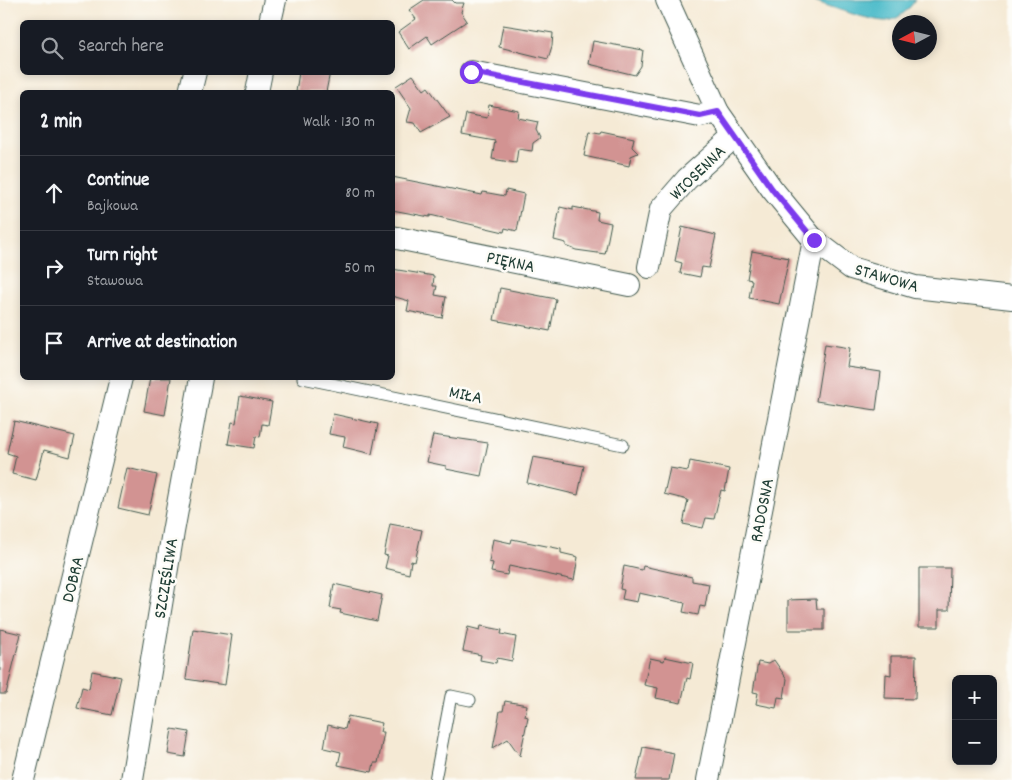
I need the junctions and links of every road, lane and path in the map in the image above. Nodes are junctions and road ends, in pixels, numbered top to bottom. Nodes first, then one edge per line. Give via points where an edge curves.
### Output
1 (275, 0) edge
2 (667, 0) edge
3 (270, 20) edge
4 (471, 72) dead end
5 (194, 75) edge
6 (260, 75) edge
7 (190, 90) edge
8 (257, 90) edge
9 (718, 112) junction
10 (734, 137) junction
11 (395, 238) edge
12 (814, 240) junction
13 (649, 267) dead end
14 (629, 285) dead end
15 (1012, 298) edge
16 (121, 380) edge
17 (201, 380) edge
18 (313, 380) edge
19 (623, 445) dead end
20 (470, 700) dead end
21 (23, 780) edge
22 (132, 780) edge
23 (435, 780) edge
24 (708, 780) edge

1 - 3 street
2 - 9 street, STAWOWA
4 - 9 street via 700,116
5 - 7 street
6 - 8 street
9 - 10 street, STAWOWA
10 - 12 street, STAWOWA
10 - 13 street, WIOSENNA via 687,179 660,209
11 - 14 street, PIĘKNA
12 - 15 street, STAWOWA via 851,268 915,287
12 - 24 street, RADOSNA
16 - 21 street, DOBRA
17 - 22 street, SZCZĘŚLIWA
18 - 19 lane, MIŁA
20 - 23 lane via 451,696

